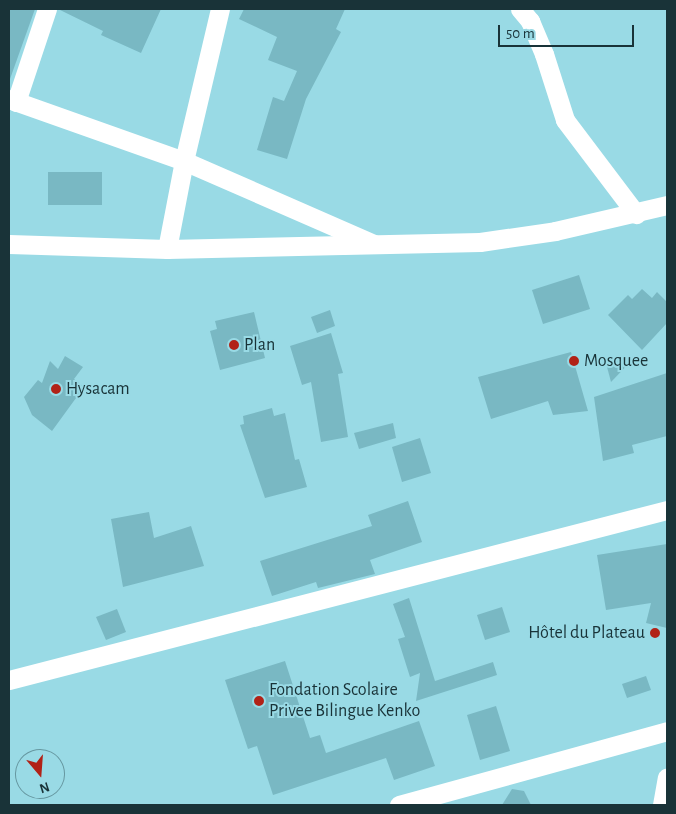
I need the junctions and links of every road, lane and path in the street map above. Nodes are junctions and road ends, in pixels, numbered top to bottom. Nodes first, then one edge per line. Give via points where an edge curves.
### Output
1 (46, 9) edge
2 (220, 9) edge
3 (520, 9) edge
4 (12, 100) edge
5 (184, 160) junction
6 (667, 205) edge
7 (636, 214) junction
8 (9, 244) edge
9 (380, 246) junction
10 (167, 249) junction
11 (667, 510) edge
12 (9, 680) edge
13 (667, 731) edge
14 (667, 777) edge
15 (399, 805) edge
16 (662, 805) edge

1 - 4 street
2 - 5 street
3 - 7 street via 530,21 544,54 565,120
4 - 5 street
5 - 9 street
5 - 10 street
6 - 7 street
7 - 9 street via 480,242
8 - 10 street
9 - 10 street
11 - 12 street
13 - 15 street
14 - 16 street

